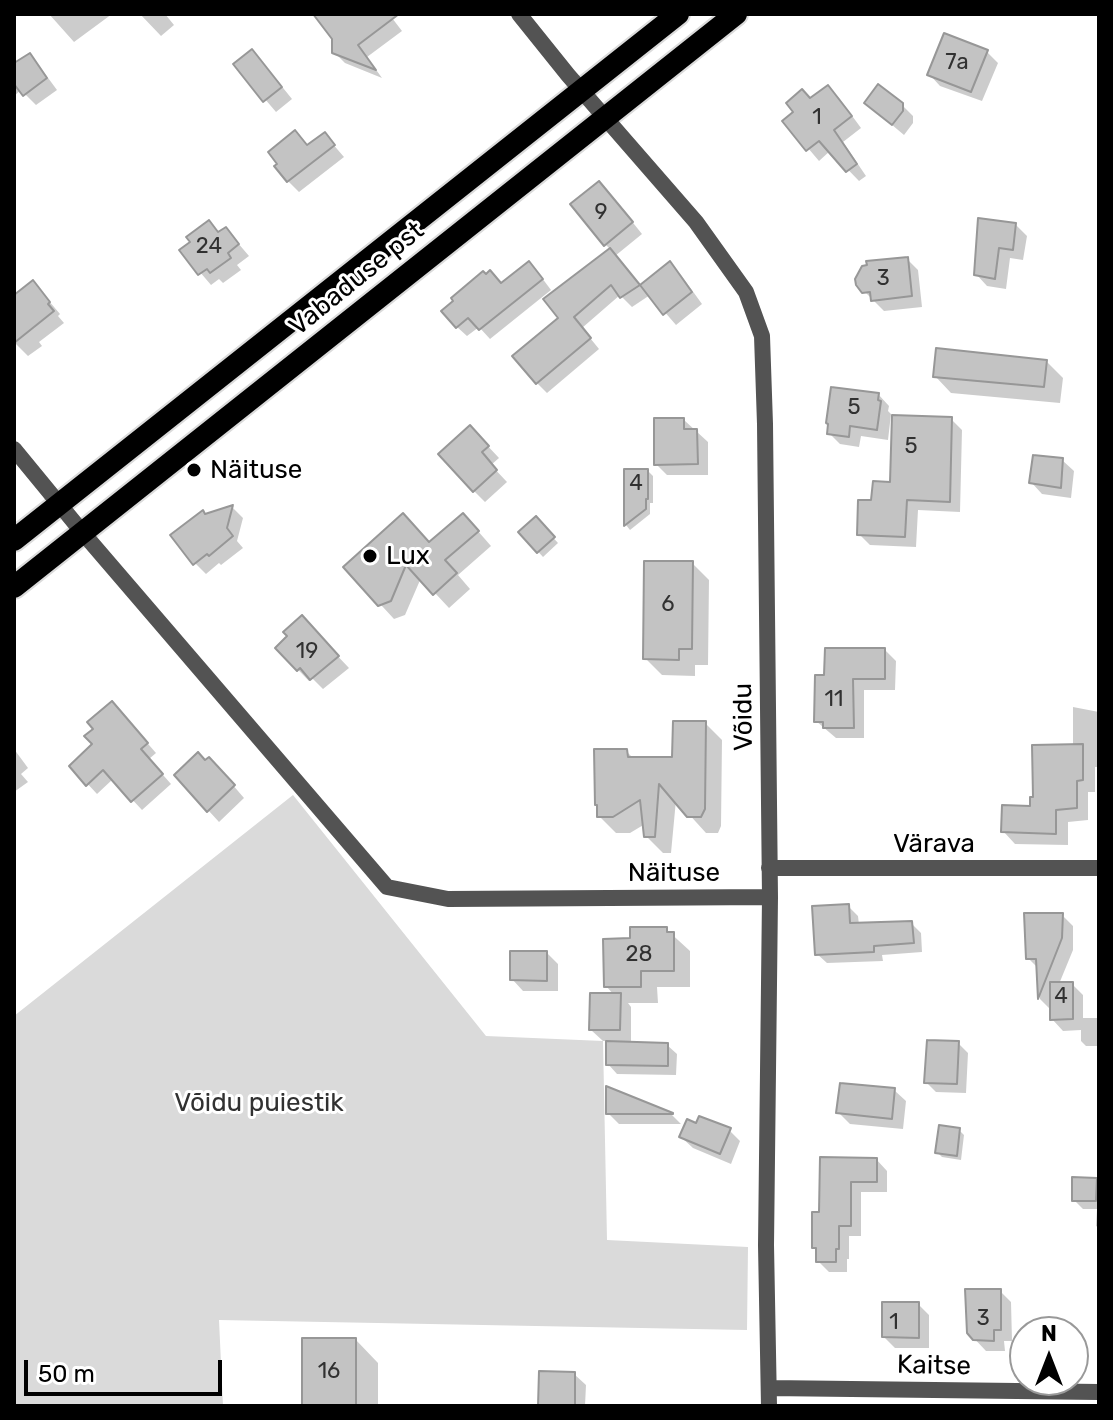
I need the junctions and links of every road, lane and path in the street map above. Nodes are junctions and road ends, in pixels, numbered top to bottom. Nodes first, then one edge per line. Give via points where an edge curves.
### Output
1 (519, 14) edge
2 (678, 14) edge
3 (736, 14) edge
4 (582, 90) junction
5 (605, 117) junction
6 (14, 449) edge
7 (58, 505) junction
8 (83, 533) junction
9 (14, 540) edge
10 (14, 587) edge
11 (769, 868) junction
12 (1099, 868) edge
13 (770, 897) junction
14 (769, 1388) junction
15 (1099, 1392) edge
16 (769, 1406) edge

1 - 4 street, Võidu
2 - 4 highway, Vabaduse pst
3 - 5 highway, Vabaduse pst
4 - 5 street, Võidu
4 - 7 highway, Vabaduse pst
5 - 8 highway, Vabaduse pst
5 - 11 street, Võidu via 713,245 746,292 762,336
6 - 7 street, Näituse
7 - 8 street, Näituse
7 - 9 highway, Vabaduse pst
8 - 10 highway, Vabaduse pst
8 - 13 street, Näituse via 387,887 448,899
11 - 12 street, Värava
11 - 13 street, Võidu
13 - 14 street, Võidu
14 - 15 street, Kaitse
14 - 16 street, Võidu

